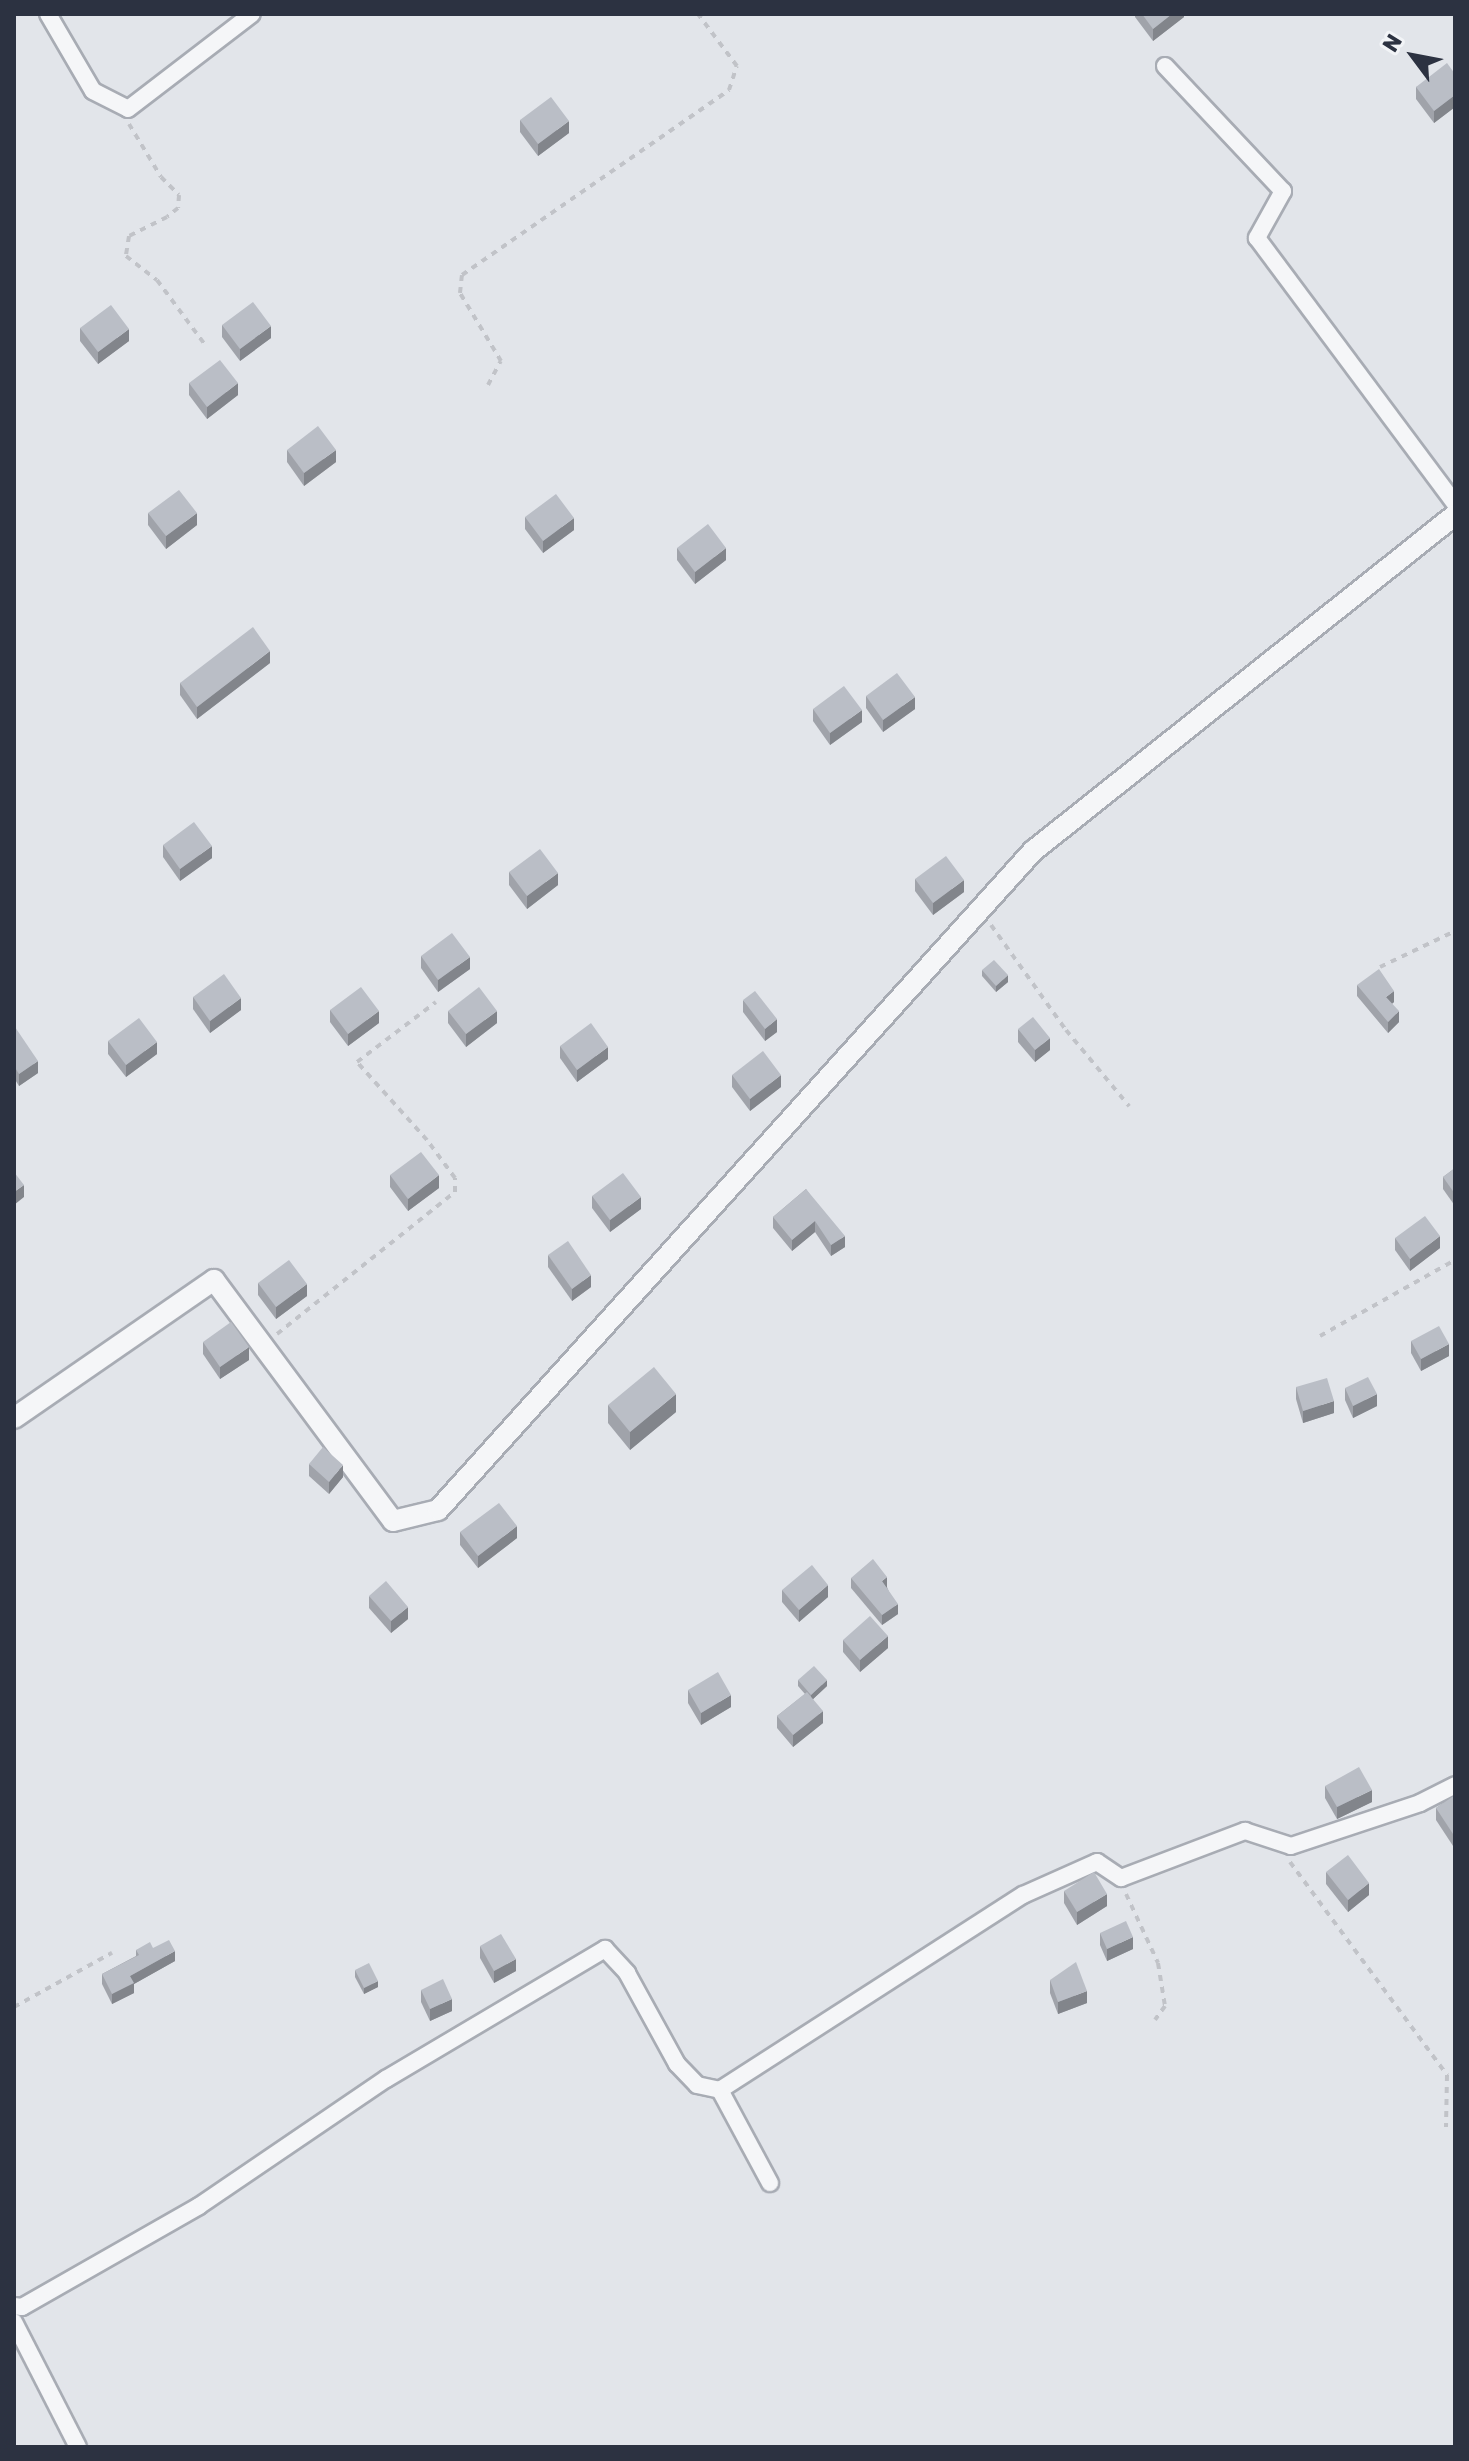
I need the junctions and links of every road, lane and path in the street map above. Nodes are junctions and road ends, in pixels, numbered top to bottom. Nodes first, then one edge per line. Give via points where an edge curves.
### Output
1 (48, 14) edge
2 (252, 14) edge
3 (698, 14) edge
4 (1165, 66) dead end
5 (123, 106) junction
6 (206, 346) dead end
7 (488, 385) dead end
8 (1455, 504) edge
9 (1455, 515) edge
10 (978, 912) junction
11 (1455, 931) edge
12 (1380, 967) edge
13 (436, 1002) dead end
14 (1129, 1106) dead end
15 (1455, 1260) edge
16 (1320, 1336) dead end
17 (262, 1345) junction
18 (14, 1418) edge
19 (1455, 1785) edge
20 (1280, 1843) junction
21 (1120, 1877) junction
22 (112, 1953) dead end
23 (14, 2007) edge
24 (1155, 2020) dead end
25 (720, 2090) junction
26 (1446, 2127) dead end
27 (770, 2183) dead end
28 (14, 2306) edge
29 (14, 2322) edge
30 (78, 2447) edge

1 - 5 street via 93,91
2 - 5 street via 128,109
3 - 7 path via 737,66 729,90 462,275 460,293 501,361
4 - 8 street via 1283,191 1257,238
5 - 6 path via 131,130 179,195 178,208 129,236 126,256 157,280
9 - 10 street via 1033,851
10 - 14 path via 1003,937 1066,1030
10 - 17 street via 438,1510 393,1521
11 - 12 path
13 - 17 path via 357,1062 427,1140 455,1178 455,1192
15 - 16 path
17 - 18 street via 214,1280
19 - 20 street via 1329,1836 1291,1846
20 - 21 street via 1245,1831
20 - 26 path via 1297,1876 1447,2075
21 - 24 path via 1158,1963 1165,2006
21 - 25 street via 1097,1862 1023,1895
22 - 23 path
25 - 27 street
25 - 28 street via 697,2085 677,2064 627,1973 605,1949 386,2079 199,2206 22,2307
29 - 30 street

